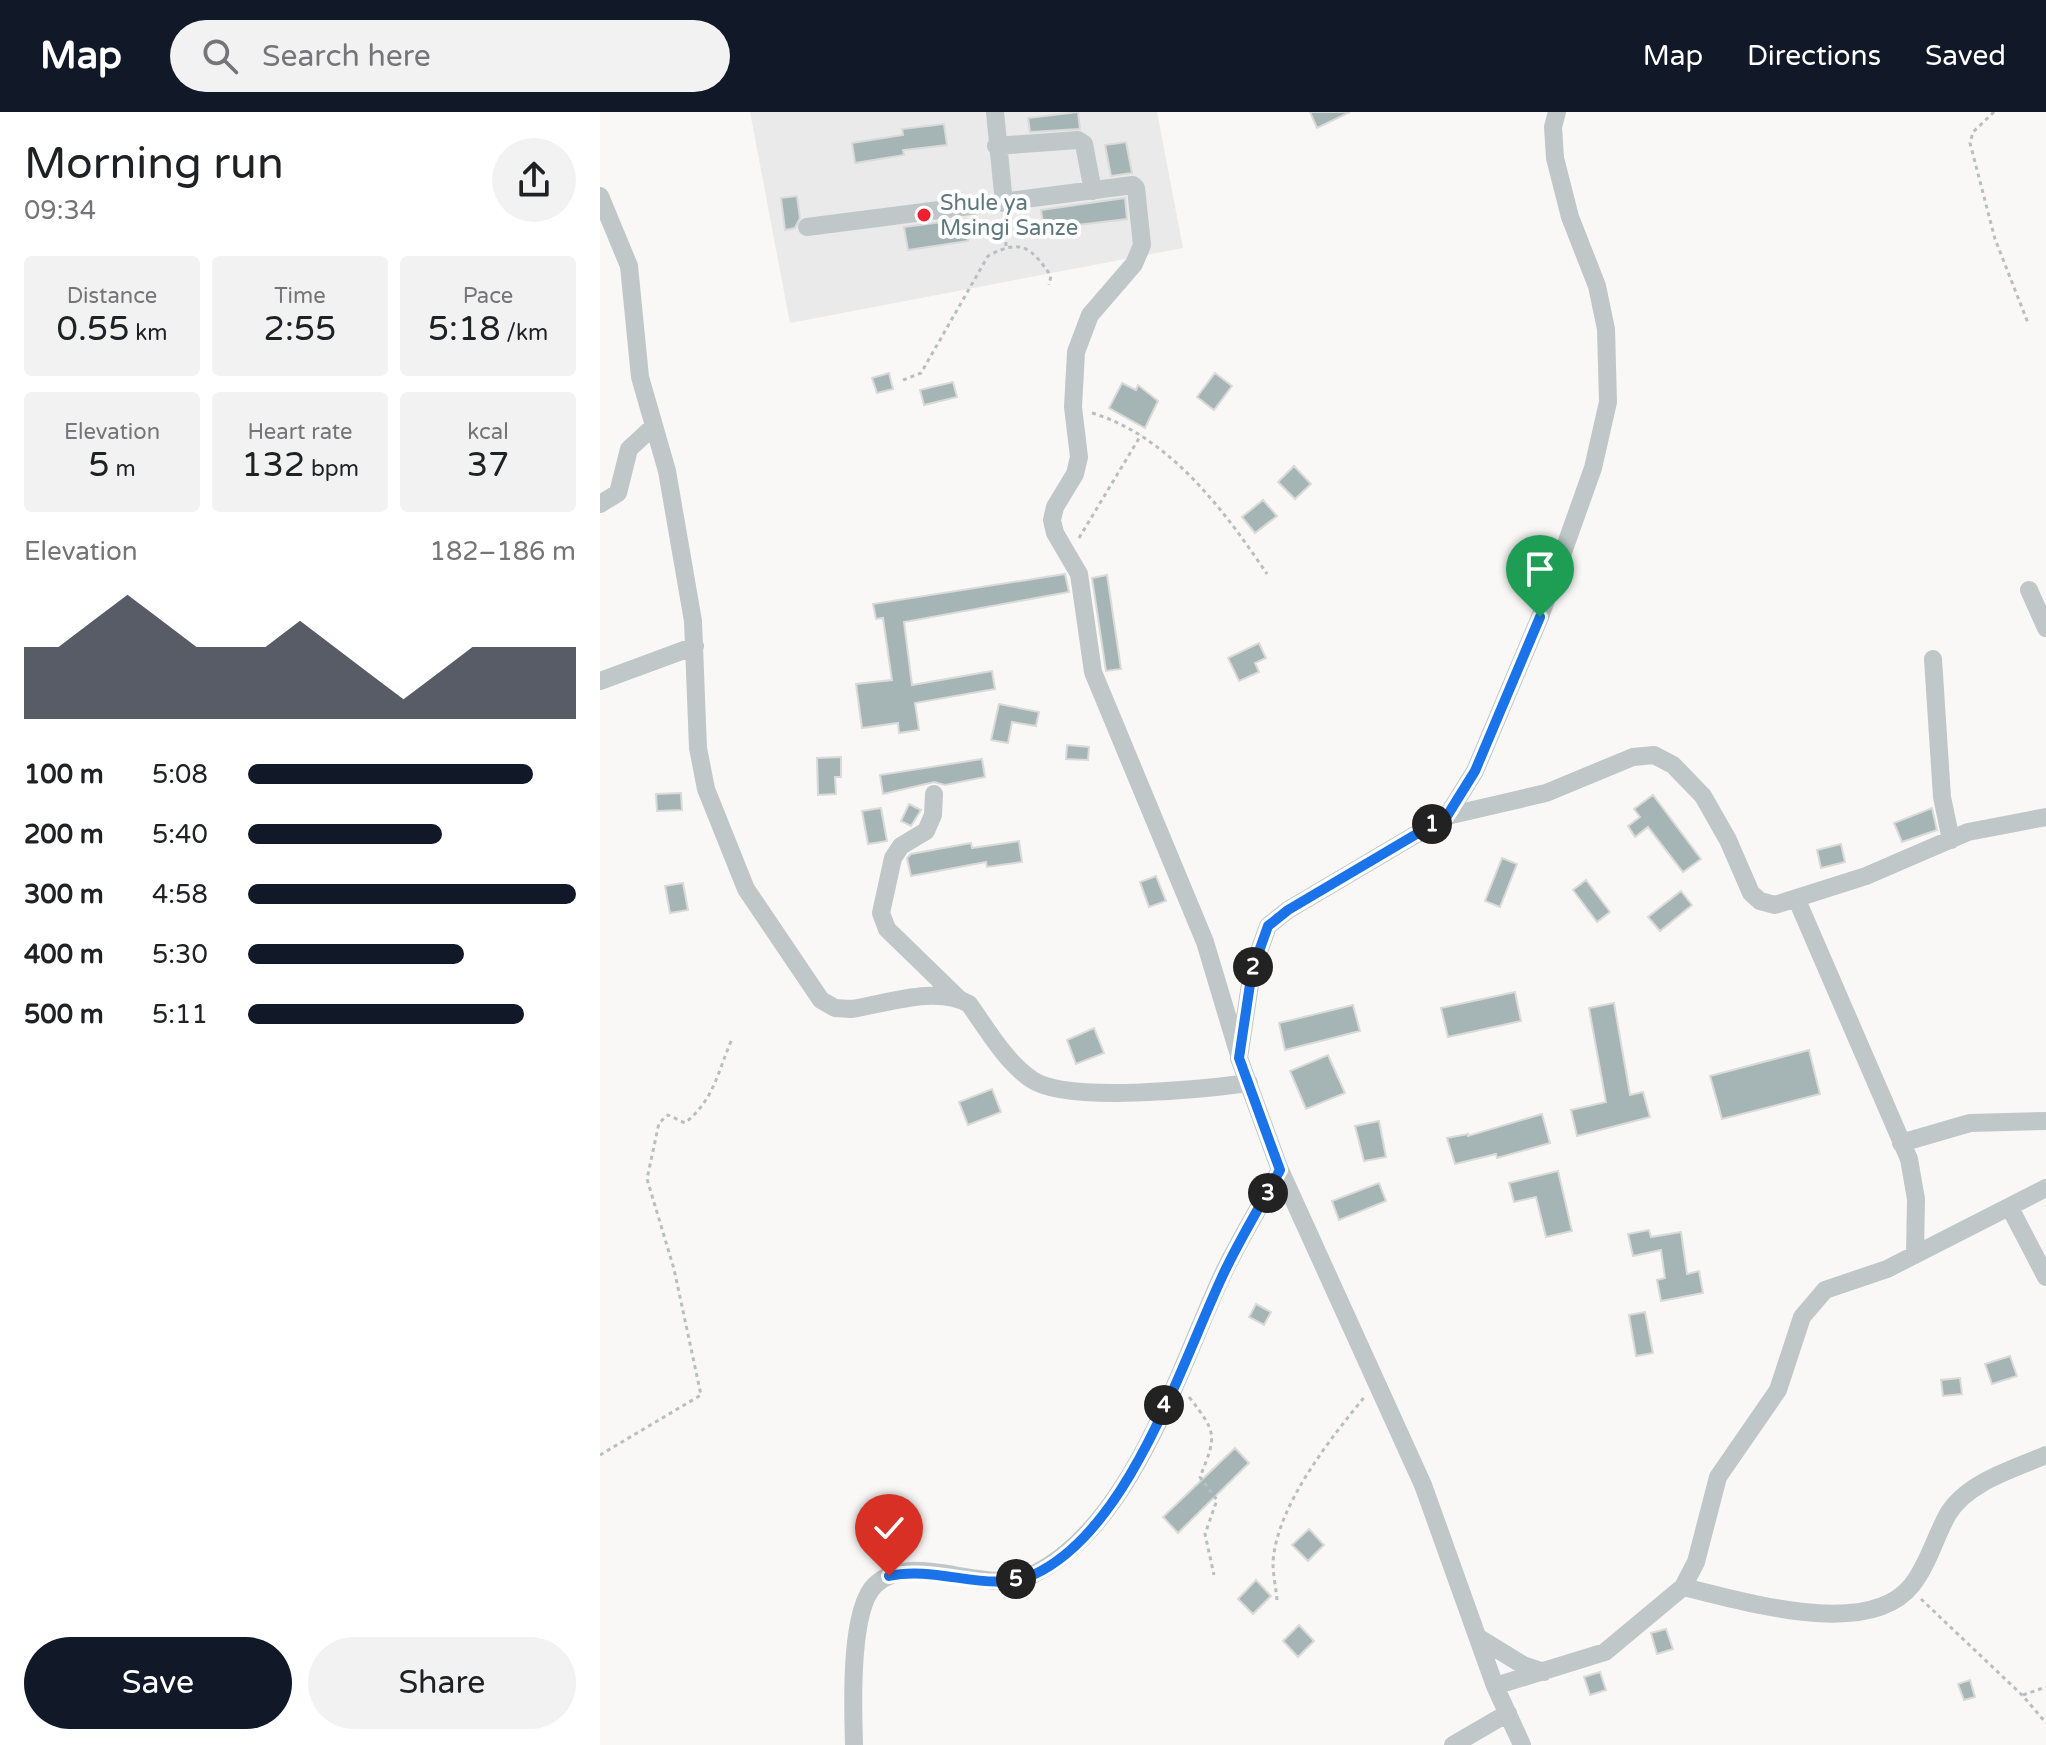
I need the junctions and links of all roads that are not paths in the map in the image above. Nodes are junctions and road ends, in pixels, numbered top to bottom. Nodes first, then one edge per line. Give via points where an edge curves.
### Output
1 (995, 112) edge
2 (1557, 112) edge
3 (996, 146) junction
4 (1093, 191) junction
5 (600, 196) edge
6 (1004, 203) junction
7 (807, 227) dead end
8 (654, 426) junction
9 (600, 504) edge
10 (2029, 590) dead end
11 (2046, 628) edge
12 (695, 646) junction
13 (1933, 659) dead end
14 (600, 681) edge
15 (934, 794) dead end
16 (1447, 816) junction
17 (2046, 817) edge
18 (1951, 840) junction
19 (1797, 900) junction
20 (958, 998) junction
21 (1239, 1058) junction
22 (1249, 1083) junction
23 (2046, 1121) edge
24 (1901, 1143) junction
25 (1280, 1170) junction
26 (2046, 1188) edge
27 (2010, 1208) junction
28 (1915, 1255) junction
29 (2046, 1277) edge
30 (2046, 1455) edge
31 (1683, 1587) junction
32 (1479, 1638) junction
33 (1544, 1672) junction
34 (1495, 1686) junction
35 (1508, 1713) junction
36 (854, 1745) edge
37 (1453, 1745) edge
38 (1522, 1745) edge

1 - 3 street
2 - 16 street via 1555,158 1606,329 1608,402 1593,468 1540,617 1475,771
3 - 4 street via 1078,140 1084,144
3 - 6 street
4 - 6 street
4 - 21 street via 1136,188 1142,245 1134,264 1090,315 1076,352 1073,407 1079,457 1052,520 1079,574 1093,672 1205,942
5 - 8 street via 629,266 640,377
6 - 7 street
8 - 9 street via 629,449 618,493
8 - 12 street via 667,471
10 - 11 street
12 - 14 street
12 - 20 street via 698,748 706,789 746,889 821,1000 851,1009 941,995
13 - 18 street via 1942,797
15 - 20 street via 926,831 901,846 893,858 881,913 887,929
16 - 19 street via 1546,793 1633,757 1654,755 1673,765 1703,796 1751,893 1775,905
16 - 21 street via 1268,926 1252,971
17 - 18 street
18 - 19 street
19 - 24 street
20 - 22 street via 969,1004 1017,1068 1033,1082 1060,1091 1195,1090
21 - 22 street
22 - 25 street
23 - 24 street via 1970,1123
24 - 28 street via 1916,1199
25 - 32 street via 1423,1485
25 - 36 street via 1223,1274 1122,1489 1099,1522 1062,1557 1032,1576 999,1583 912,1570 874,1586 862,1612 853,1679
26 - 27 street
27 - 28 street
27 - 29 street
28 - 31 street via 1825,1290 1812,1302 1778,1390 1718,1477 1696,1562
30 - 31 street via 1963,1495 1911,1587 1859,1614 1811,1614
31 - 33 street via 1605,1652
32 - 33 street
32 - 34 street
33 - 34 street
34 - 35 street
35 - 37 street
35 - 38 street

